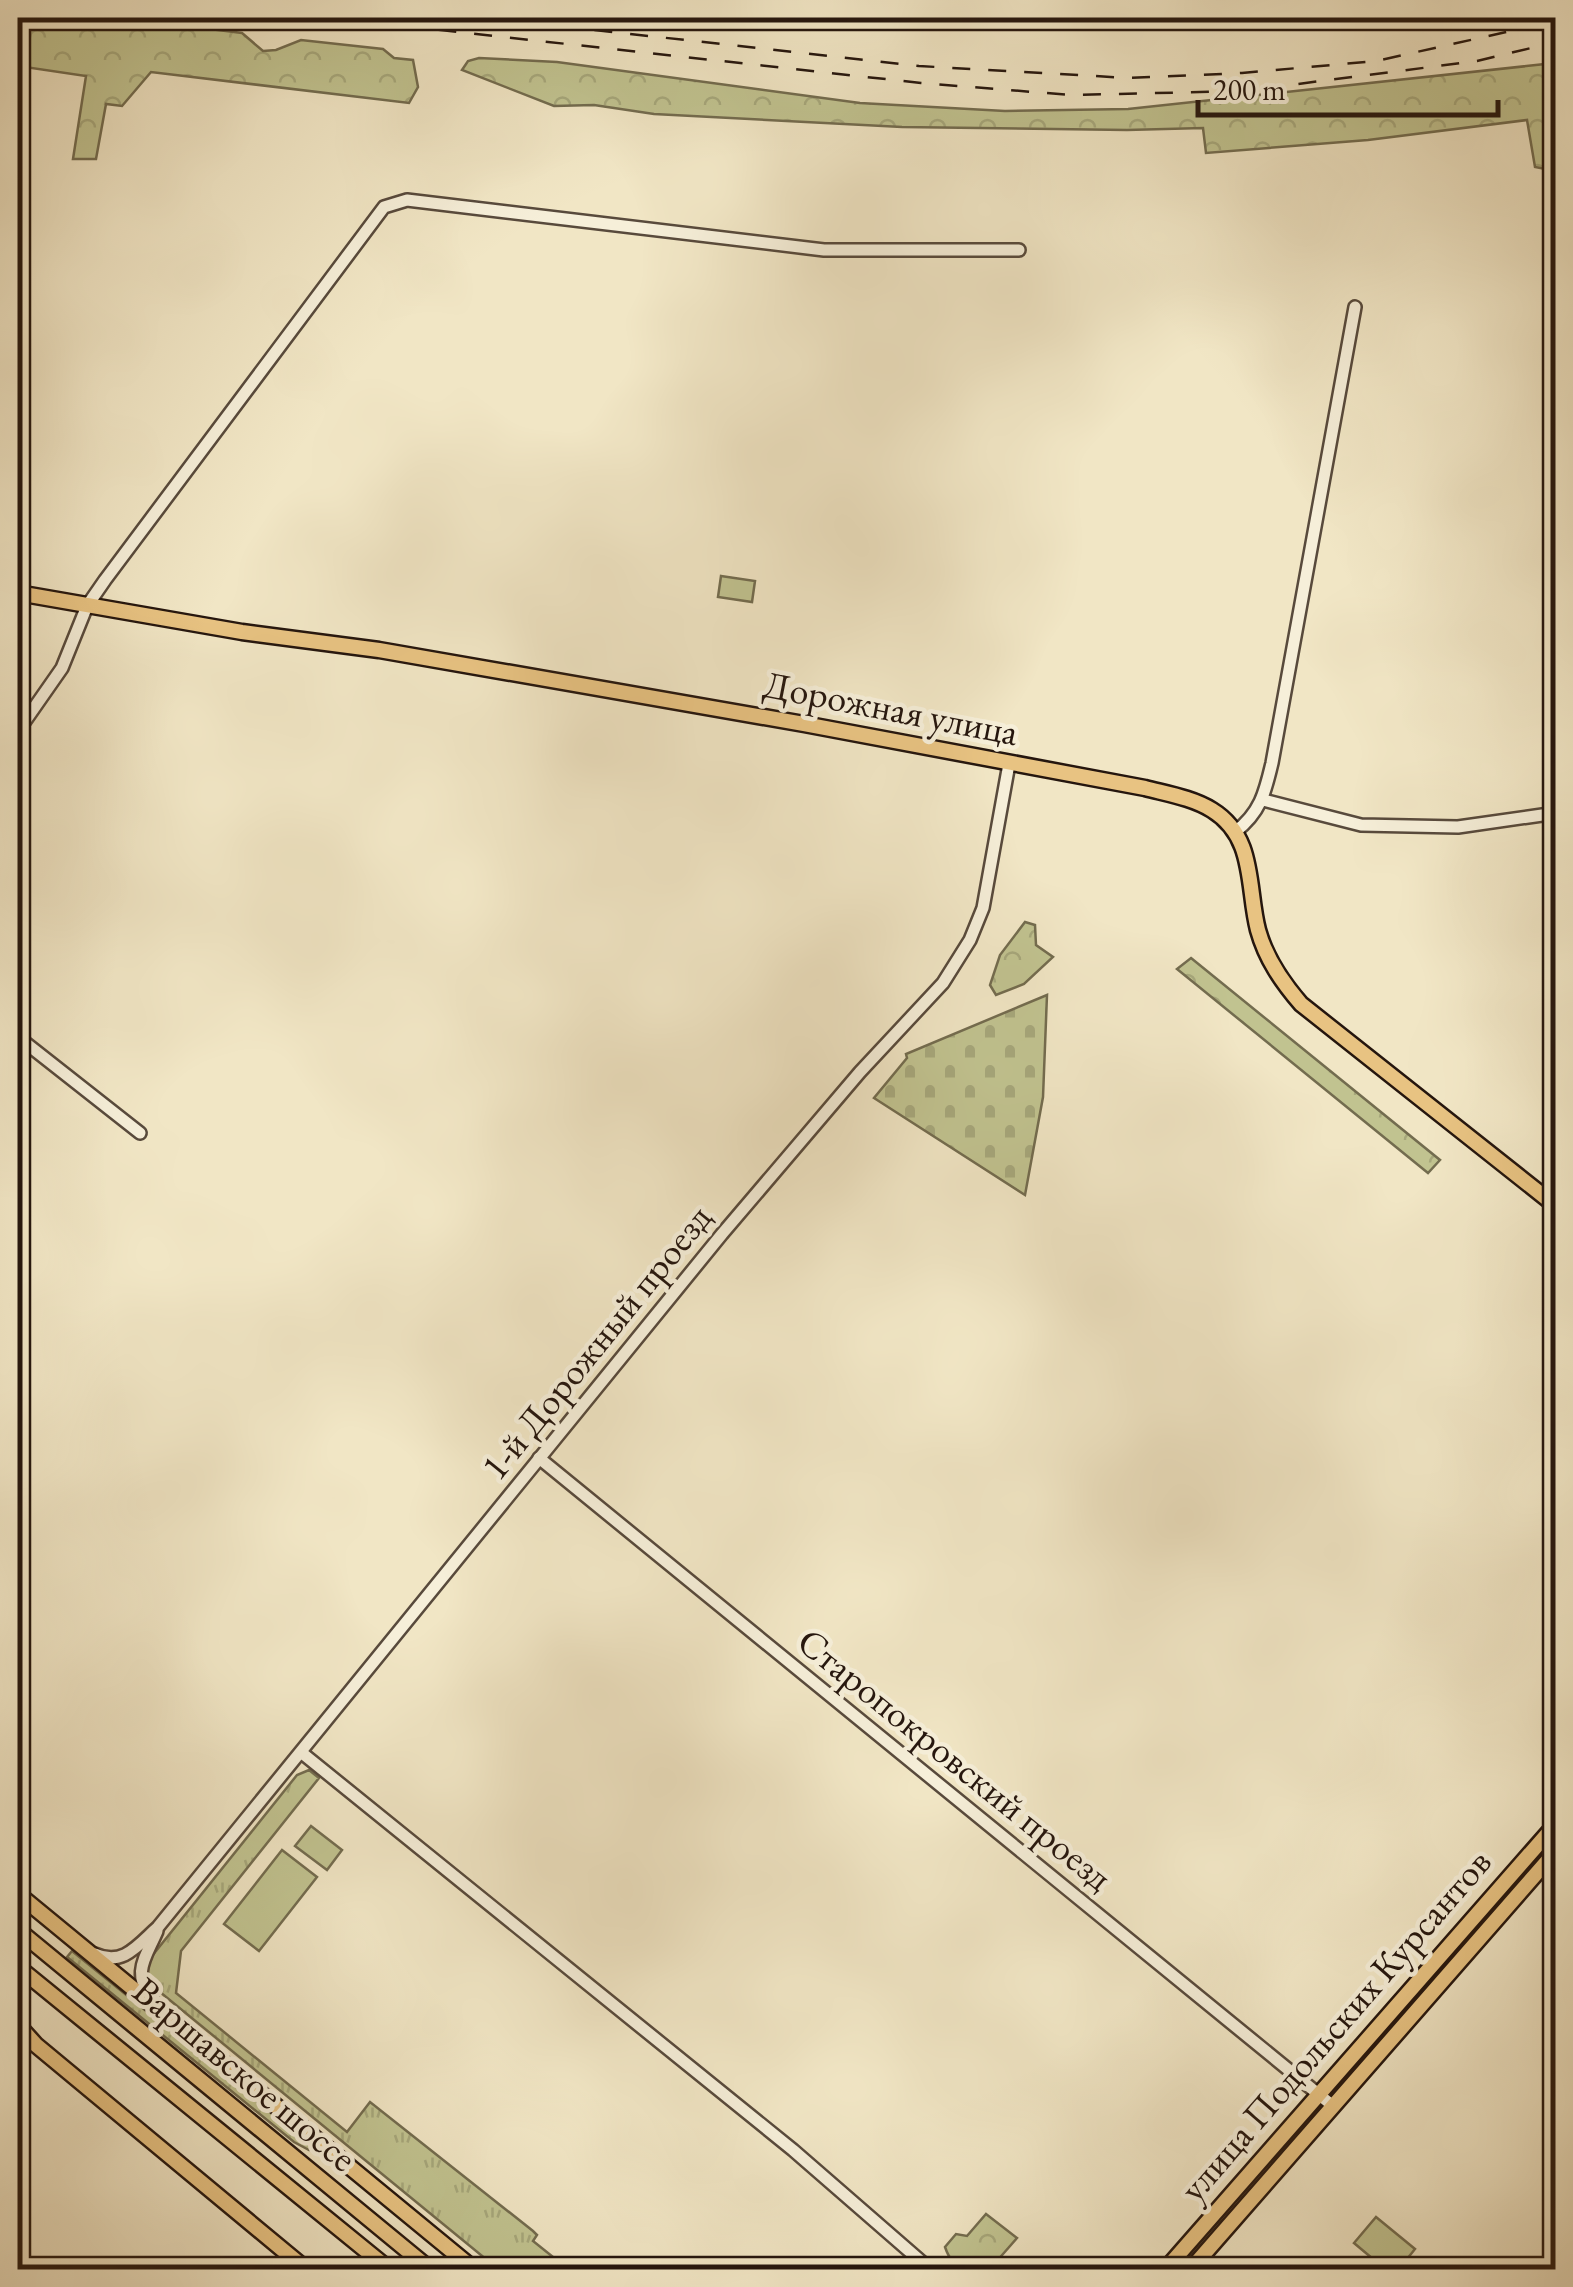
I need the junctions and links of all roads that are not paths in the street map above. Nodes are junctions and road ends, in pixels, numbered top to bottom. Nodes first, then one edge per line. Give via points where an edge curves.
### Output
1 (1019, 250) dead end
2 (1355, 307) dead end
3 (18, 592) edge
4 (87, 606) junction
5 (18, 731) edge
6 (1009, 764) junction
7 (1263, 800) junction
8 (1556, 814) edge
9 (1236, 832) junction
10 (18, 1037) edge
11 (140, 1132) dead end
12 (1556, 1206) edge
13 (539, 1458) junction
14 (302, 1753) junction
15 (1556, 1824) edge
16 (1556, 1850) edge
17 (18, 1894) edge
18 (158, 1927) junction
19 (18, 1930) edge
20 (78, 1944) junction
21 (18, 1967) edge
22 (166, 2016) junction
23 (18, 2025) edge
24 (1318, 2093) junction
25 (1333, 2106) junction
26 (307, 2270) edge
27 (390, 2270) edge
28 (431, 2270) edge
29 (475, 2270) edge
30 (931, 2270) edge
31 (1164, 2270) edge
32 (1190, 2270) edge

1 - 4 street via 824,250 407,200 384,207
2 - 7 street
3 - 4 main road, Дорожная улица
4 - 5 street via 62,668
4 - 6 main road, Дорожная улица via 398,653
6 - 9 main road, Дорожная улица via 1188,800
6 - 13 street, 1-й Дорожный проезд via 983,908 956,966 847,1086
7 - 8 street via 1362,825 1458,826
7 - 9 street
9 - 12 main road via 1266,953 1301,1004
10 - 11 street
13 - 14 street, 1-й Дорожный проезд
13 - 24 street, Старопокровский проезд
14 - 18 street, 1-й Дорожный проезд
14 - 30 street via 793,2150
15 - 24 main road, улица Подольских Курсантов
16 - 25 main road, улица Подольских Курсантов
17 - 20 main road
18 - 20 street via 115,1960
18 - 22 street via 140,1978
19 - 28 main road, Варшавское шоссе
20 - 22 main road
21 - 27 main road, Варшавское шоссе
22 - 29 main road
23 - 26 main road
24 - 25 street, Старопокровский проезд
24 - 31 main road, улица Подольских Курсантов
25 - 32 main road, улица Подольских Курсантов

